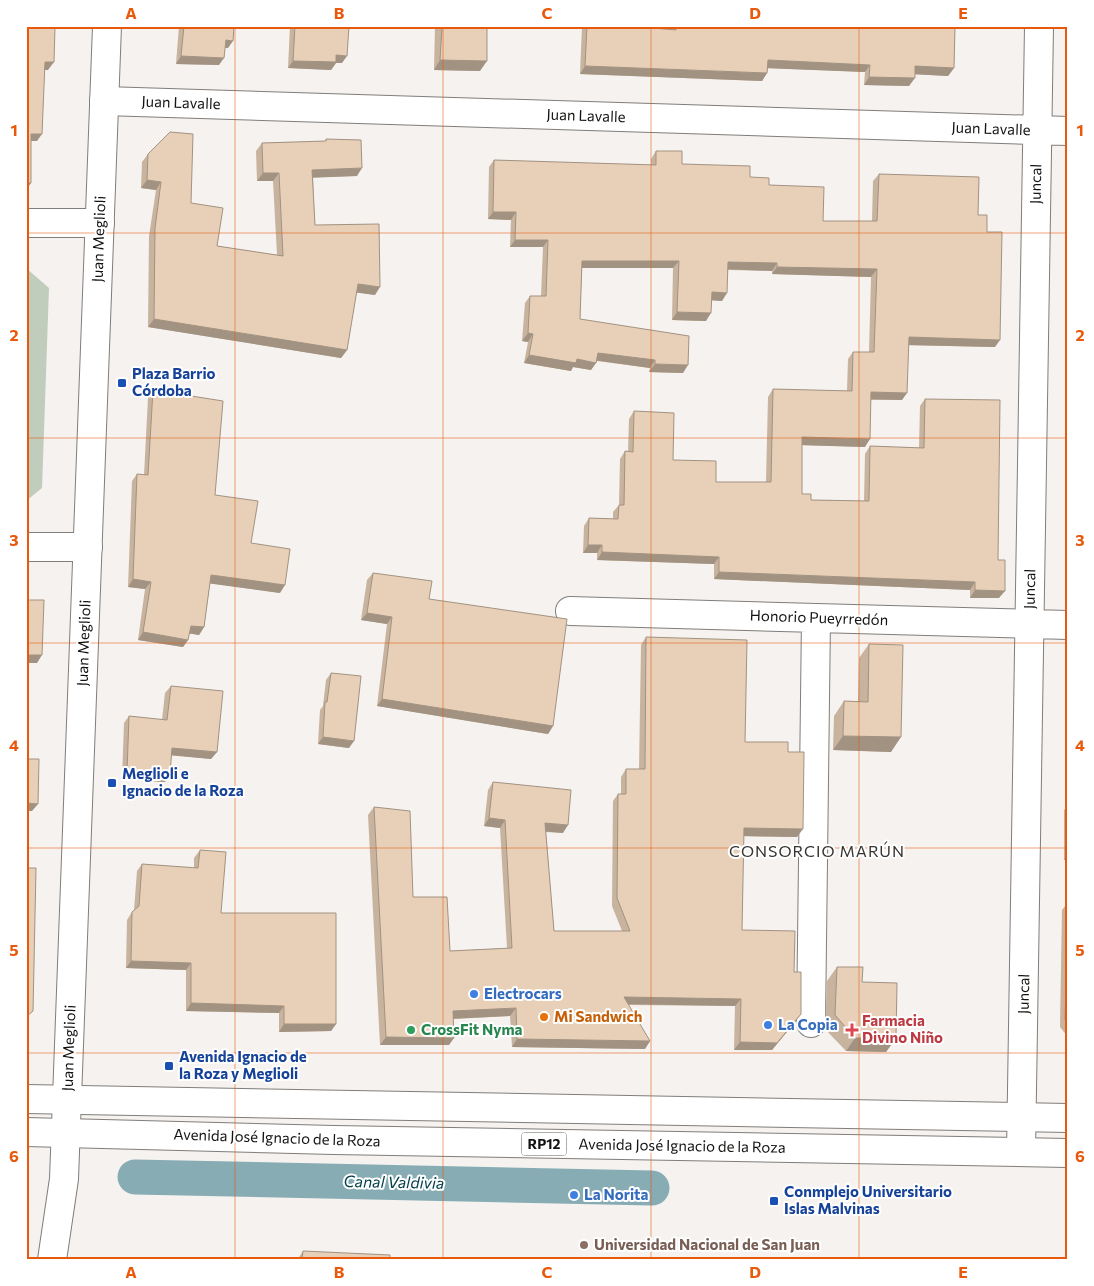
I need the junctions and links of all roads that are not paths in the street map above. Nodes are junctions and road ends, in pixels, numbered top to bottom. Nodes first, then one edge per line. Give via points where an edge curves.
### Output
1 (107, 26) edge
2 (1039, 26) edge
3 (104, 101) junction
4 (1037, 130) junction
5 (1068, 131) edge
6 (26, 223) edge
7 (100, 223) junction
8 (26, 547) edge
9 (88, 547) junction
10 (570, 611) dead end
11 (816, 618) junction
12 (1030, 624) junction
13 (1068, 625) edge
14 (811, 1023) dead end
15 (26, 1099) edge
16 (67, 1100) junction
17 (1022, 1117) junction
18 (1068, 1118) edge
19 (26, 1132) edge
20 (66, 1132) junction
21 (1021, 1152) junction
22 (1068, 1153) edge
23 (52, 1260) edge

1 - 3 main road, Juan Meglioli
2 - 4 main road, Juncal
3 - 4 main road, Juan Lavalle
3 - 7 main road, Juan Meglioli
4 - 5 main road, Juan Lavalle
4 - 12 main road, Juncal
6 - 7 main road
7 - 9 main road, Juan Meglioli
8 - 9 main road
9 - 16 main road, Juan Meglioli
10 - 11 main road, Honorio Pueyrredón
11 - 12 main road, Honorio Pueyrredón
11 - 14 main road
12 - 13 main road, Honorio Pueyrredón
12 - 17 main road, Juncal
15 - 16 main road
16 - 17 main road
16 - 20 main road, Juan Meglioli
17 - 18 main road
17 - 21 main road, Juncal
19 - 20 main road, Avenida José Ignacio de la Roza / RP12
20 - 21 main road, Avenida José Ignacio de la Roza / RP12
20 - 23 main road, Juan Meglioli via 64,1179
21 - 22 main road, Avenida José Ignacio de la Roza / RP12

